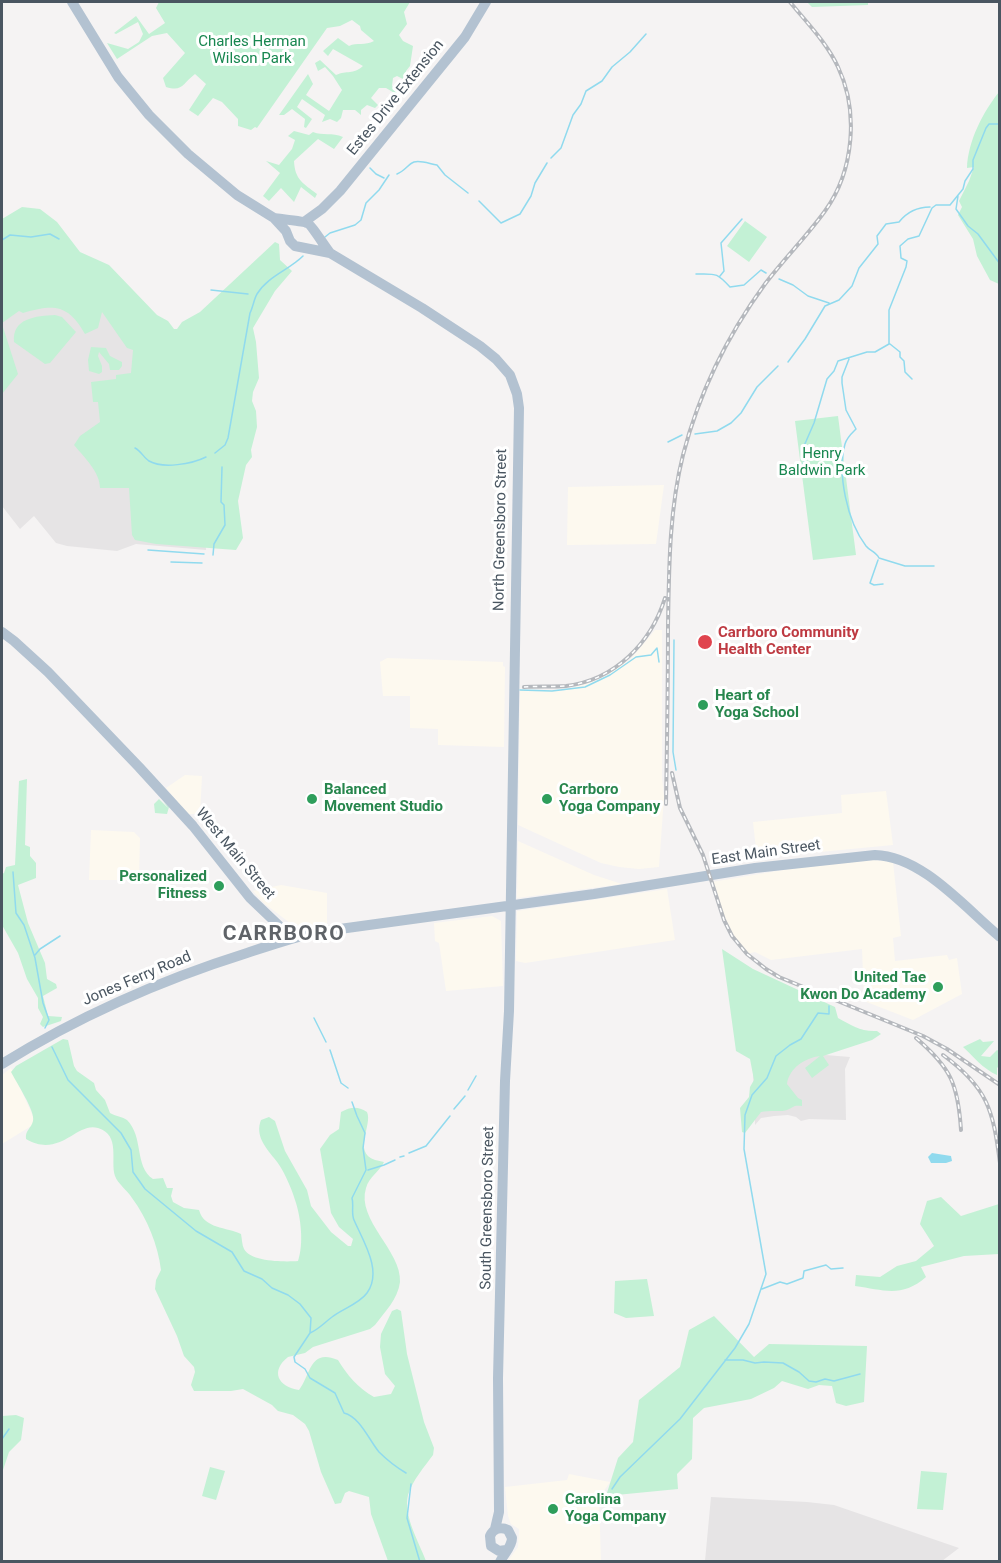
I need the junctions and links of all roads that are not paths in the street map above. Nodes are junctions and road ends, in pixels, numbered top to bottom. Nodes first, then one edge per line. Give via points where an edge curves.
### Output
1 (72, 2) edge
2 (486, 2) edge
3 (322, 209) junction
4 (274, 218) junction
5 (300, 222) junction
6 (314, 232) junction
7 (289, 235) junction
8 (305, 247) junction
9 (330, 253) junction
10 (2, 632) edge
11 (511, 906) junction
12 (999, 937) edge
13 (292, 938) junction
14 (2, 1064) edge
15 (499, 1512) junction
16 (495, 1529) junction
17 (508, 1530) junction
18 (493, 1548) junction
19 (506, 1550) junction
20 (496, 1562) edge
21 (500, 1562) edge

1 - 4 main road via 118,77 164,131 237,195
2 - 3 main road, Estes Drive Extension via 465,37
3 - 5 main road, Estes Drive Extension
3 - 6 main road, Estes Drive Extension
4 - 5 main road
4 - 7 main road
5 - 6 main road via 310,225
5 - 7 main road via 291,227
6 - 8 main road via 314,240
6 - 9 main road, North Greensboro Street
7 - 8 main road via 295,246
8 - 9 main road, North Greensboro Street
9 - 11 main road, North Greensboro Street via 480,346 506,370 517,394
10 - 13 main road, West Main Street via 48,672 139,767 193,826 250,898
11 - 12 main road, East Main Street via 755,868 883,855 919,868
11 - 13 main road
11 - 15 main road, South Greensboro Street via 498,1378
13 - 14 main road, Jones Ferry Road via 209,965 122,1000 43,1038
15 - 16 main road, South Greensboro Street
15 - 17 main road, South Greensboro Street
16 - 17 main road
16 - 18 main road via 489,1538
17 - 19 main road via 512,1540
18 - 19 main road
18 - 20 main road
19 - 21 main road

